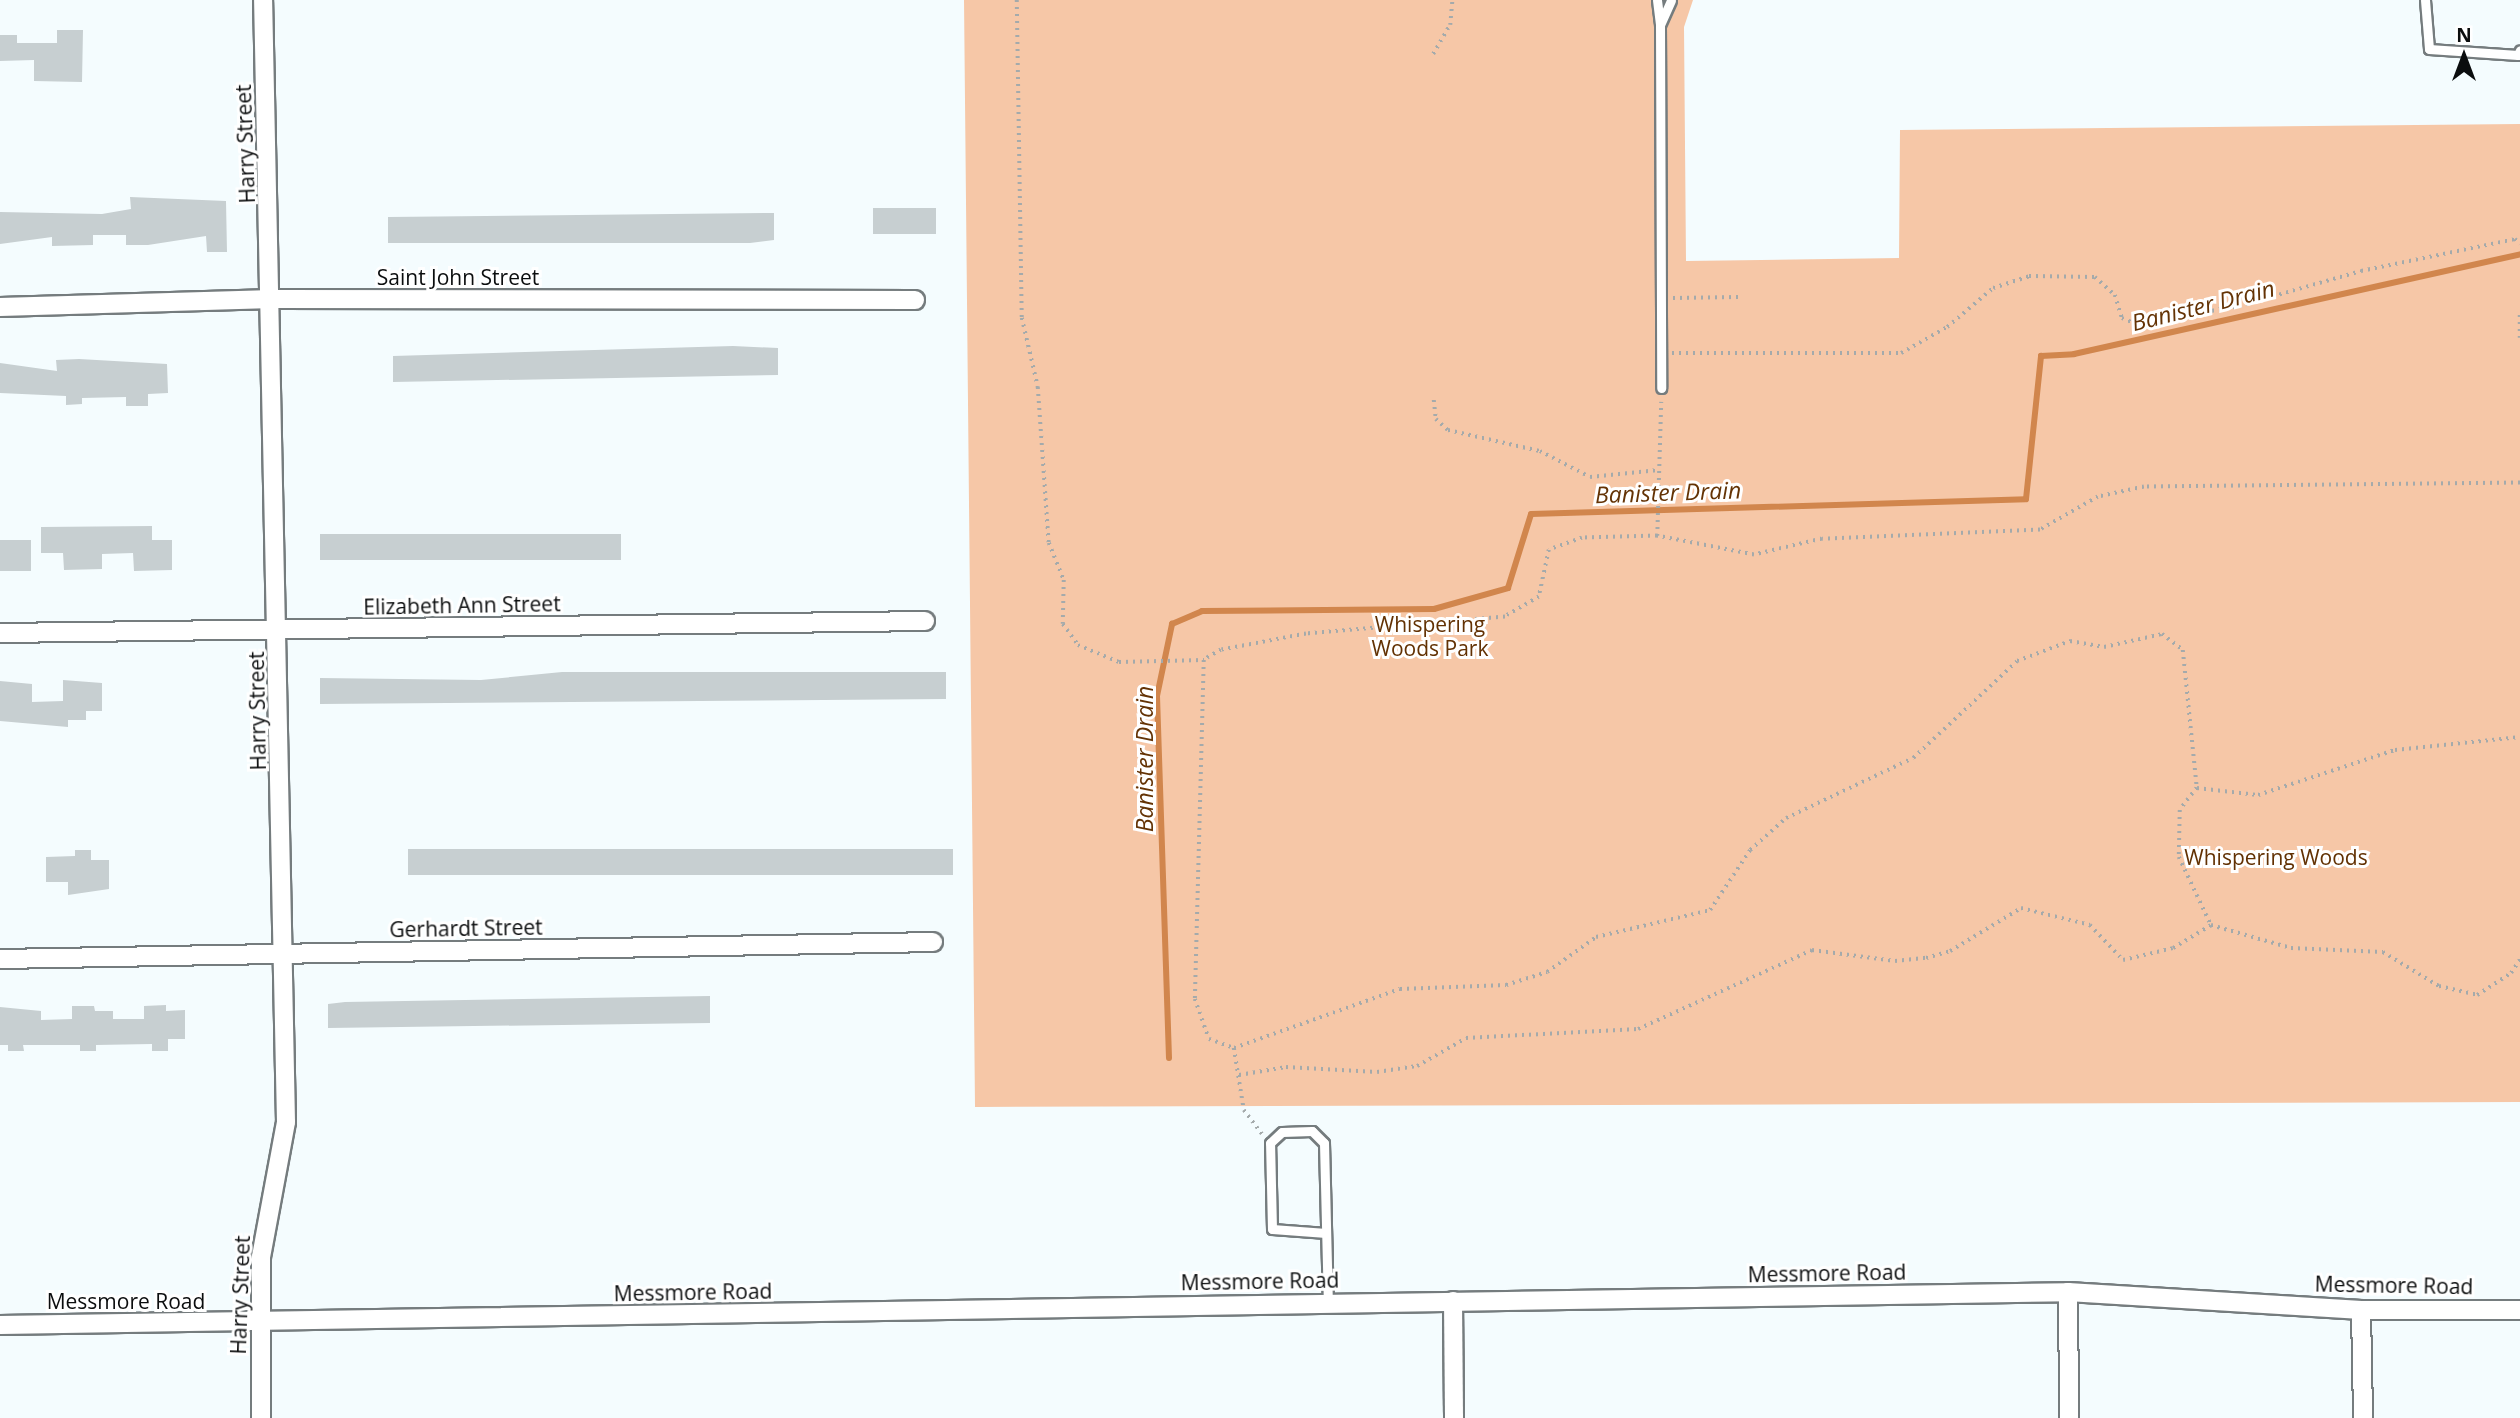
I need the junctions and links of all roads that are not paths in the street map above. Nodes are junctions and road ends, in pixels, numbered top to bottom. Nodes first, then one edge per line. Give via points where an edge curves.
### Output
1 (263, 0) edge
2 (1657, 0) edge
3 (1671, 0) edge
4 (2425, 0) edge
5 (1660, 25) junction
6 (2520, 50) edge
7 (273, 299) junction
8 (915, 300) dead end
9 (0, 307) edge
10 (1661, 388) road end
11 (925, 621) dead end
12 (278, 630) junction
13 (0, 634) edge
14 (933, 942) dead end
15 (285, 954) junction
16 (0, 959) edge
17 (1326, 1233) junction
18 (2068, 1292) junction
19 (1453, 1301) junction
20 (1328, 1303) junction
21 (2361, 1310) junction
22 (2520, 1310) edge
23 (259, 1324) junction
24 (0, 1325) edge
25 (261, 1418) edge
26 (1454, 1418) edge
27 (2069, 1418) edge
28 (2362, 1418) edge

1 - 7 street, Harry Street
2 - 5 lane
3 - 5 lane
4 - 6 lane via 2429,49 2518,55
5 - 10 lane
7 - 8 street, Saint John Street
7 - 9 street, Saint John Street
7 - 12 street, Harry Street
11 - 12 street, Elizabeth Ann Street
12 - 13 street, Elizabeth Ann Street
12 - 15 street, Harry Street
14 - 15 street, Gerhardt Street
15 - 16 street, Gerhardt Street
15 - 23 street, Harry Street via 285,1145 263,1234
17 - 17 lane via 1320,1135 1282,1132 1270,1143 1272,1229
17 - 20 lane
18 - 19 street, Messmore Road
18 - 21 street, Messmore Road
18 - 27 street
19 - 20 street, Messmore Road
19 - 26 street
20 - 23 street, Messmore Road
21 - 22 street, Messmore Road
21 - 28 street
23 - 24 street, Messmore Road
23 - 25 street, Harry Street

